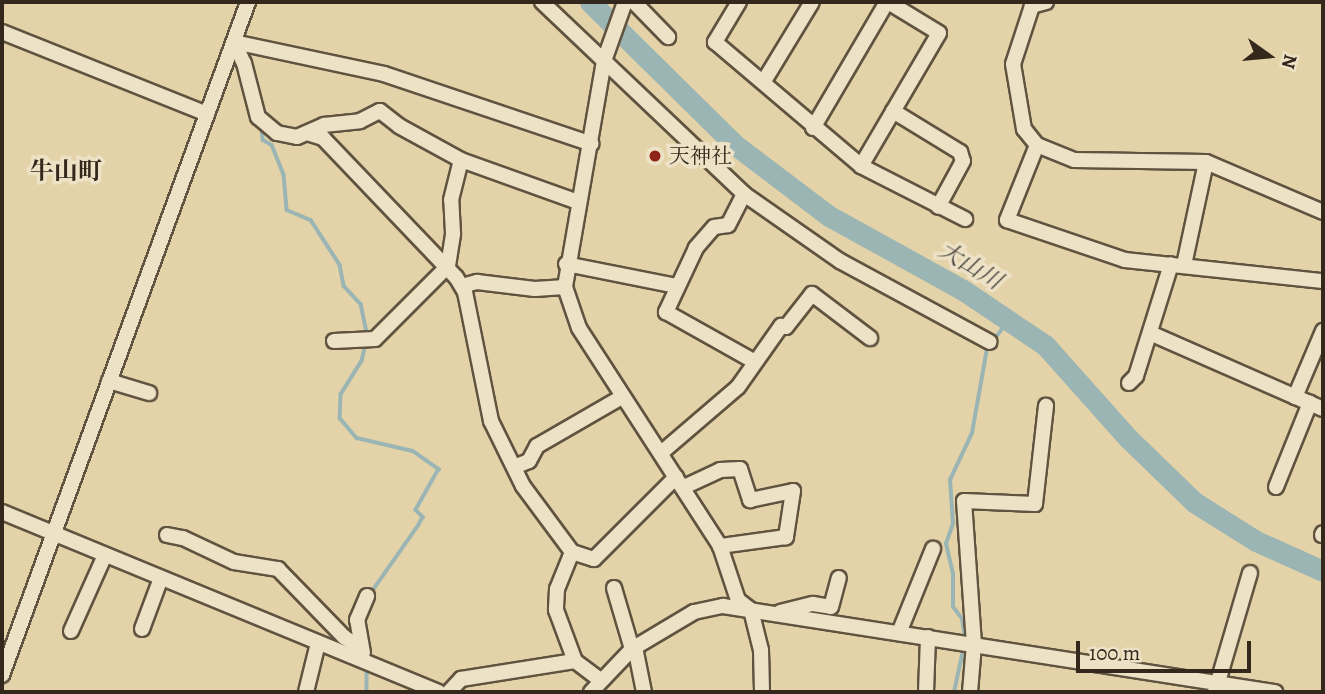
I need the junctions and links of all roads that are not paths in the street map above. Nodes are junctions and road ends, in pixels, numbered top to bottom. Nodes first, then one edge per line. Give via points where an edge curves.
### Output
1 (248, 2) edge
2 (542, 2) edge
3 (625, 2) edge
4 (634, 2) edge
5 (739, 2) edge
6 (812, 2) edge
7 (887, 2) edge
8 (1037, 3) edge
9 (2, 32) edge
10 (668, 37) dead end
11 (234, 42) junction
12 (604, 61) junction
13 (764, 81) junction
14 (893, 111) junction
15 (208, 114) junction
16 (813, 128) junction
17 (307, 132) junction
18 (592, 144) junction
19 (1037, 145) junction
20 (461, 160) junction
21 (1206, 162) junction
22 (861, 166) junction
23 (744, 194) junction
24 (578, 202) junction
25 (938, 207) junction
26 (1323, 212) edge
27 (965, 219) dead end
28 (566, 264) junction
29 (1178, 264) junction
30 (449, 266) junction
31 (1323, 281) edge
32 (462, 286) junction
33 (676, 286) junction
34 (565, 287) junction
35 (1323, 331) edge
36 (1150, 333) junction
37 (870, 338) dead end
38 (334, 341) dead end
39 (990, 342) dead end
40 (755, 362) junction
41 (109, 381) junction
42 (1129, 383) dead end
43 (149, 393) dead end
44 (622, 397) junction
45 (1295, 397) junction
46 (1046, 406) dead end
47 (1317, 406) edge
48 (661, 453) junction
49 (514, 467) junction
50 (680, 482) junction
51 (1276, 487) dead end
52 (2, 512) edge
53 (52, 533) junction
54 (167, 535) dead end
55 (720, 546) junction
56 (933, 549) dead end
57 (572, 552) junction
58 (105, 555) junction
59 (1251, 573) dead end
60 (161, 578) junction
61 (839, 578) dead end
62 (614, 589) dead end
63 (367, 596) dead end
64 (751, 610) junction
65 (775, 614) junction
66 (142, 629) dead end
67 (71, 631) dead end
68 (899, 632) junction
69 (928, 637) junction
70 (318, 643) junction
71 (974, 644) junction
72 (634, 648) junction
73 (362, 655) junction
74 (575, 661) junction
75 (2, 675) edge
76 (600, 680) junction
77 (1215, 686) edge
78 (306, 692) edge
79 (438, 692) edge
80 (449, 692) edge
81 (591, 692) edge
82 (644, 692) edge
83 (762, 692) edge
84 (926, 692) edge
85 (970, 692) edge
86 (1275, 692) edge

1 - 11 street
2 - 12 street
3 - 12 street
4 - 10 street
5 - 13 street via 715,43
6 - 13 street
7 - 14 street via 939,33
7 - 16 street
8 - 19 street via 1013,64 1024,129
9 - 15 street
11 - 15 street
11 - 17 street via 258,117 288,137
11 - 18 street via 384,74
12 - 18 street
12 - 23 street
13 - 16 street
14 - 22 street
14 - 25 street via 960,152 963,161
15 - 41 street
16 - 22 street
17 - 20 street via 359,121 380,111
17 - 30 street via 323,138
18 - 24 street
19 - 21 street via 1074,160
19 - 29 street via 1007,220 1125,260
20 - 24 street
20 - 30 street via 451,201
21 - 26 street
21 - 29 street
22 - 25 street
23 - 33 street via 728,225 714,227 696,248 692,264
23 - 39 street via 840,261
24 - 28 street
25 - 27 street
28 - 33 street
28 - 34 street
29 - 31 street
29 - 36 street
30 - 32 street
30 - 38 street via 375,339
32 - 34 street via 477,282 535,289
32 - 49 street via 491,421
33 - 40 street via 666,312
34 - 44 street via 579,328
35 - 45 street
36 - 42 street
36 - 45 street
37 - 40 street via 811,293
40 - 48 street via 738,387
41 - 43 street
41 - 53 street
44 - 48 street
44 - 49 street via 537,446 529,461
45 - 47 street
46 - 71 street via 1035,504 964,501
47 - 51 street
48 - 50 street
49 - 57 street
50 - 55 street
50 - 55 street via 740,469 750,500 793,491 786,537
50 - 57 street via 594,559
52 - 53 street
53 - 58 street
53 - 75 street
54 - 73 street via 234,562 278,569
55 - 64 street via 738,600
56 - 68 street
57 - 74 street via 555,599
58 - 60 street
58 - 67 street
59 - 77 street
60 - 66 street
60 - 70 street
61 - 65 street via 831,607 813,604
62 - 72 street
63 - 73 street via 357,620
64 - 65 street
64 - 72 street via 723,606 694,612
64 - 83 street via 761,650
65 - 68 street
68 - 69 street
69 - 71 street
69 - 84 street
70 - 73 street
70 - 78 street
71 - 77 street
71 - 85 street
72 - 76 street
72 - 82 street
73 - 79 street
74 - 76 street
74 - 80 street via 461,679
76 - 81 street
77 - 86 street

